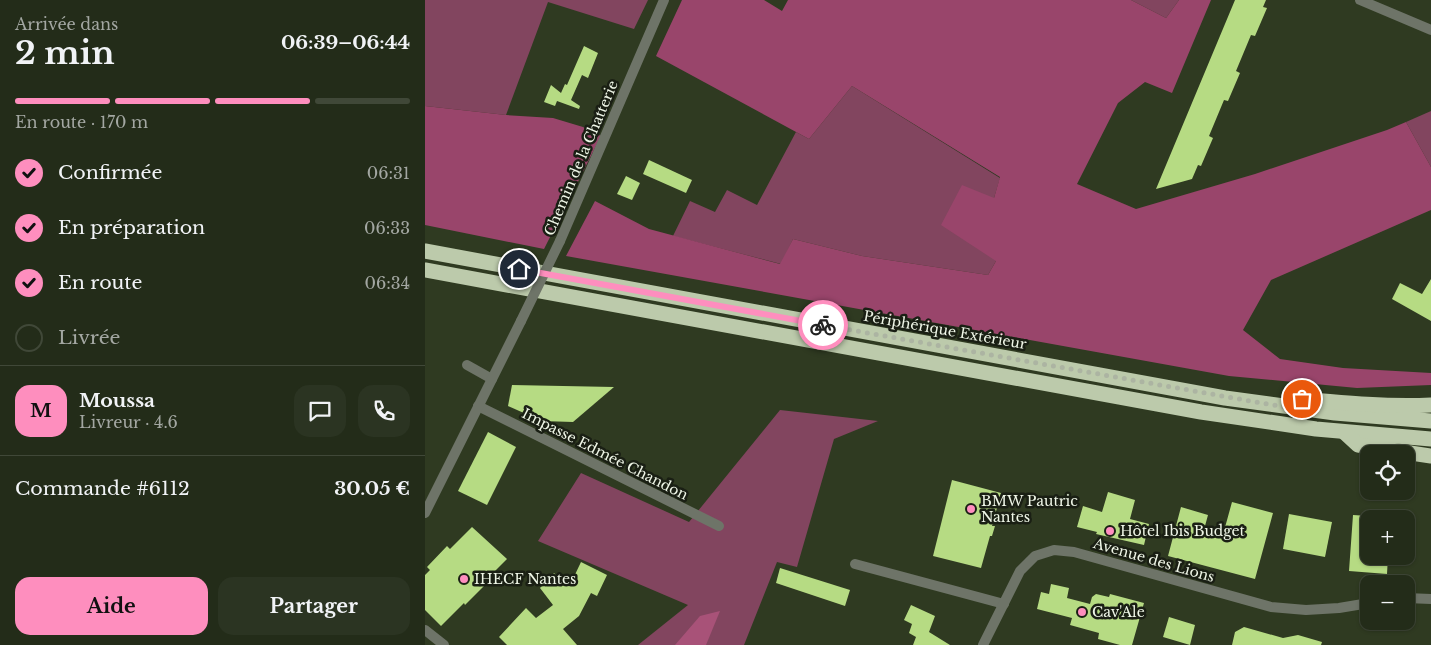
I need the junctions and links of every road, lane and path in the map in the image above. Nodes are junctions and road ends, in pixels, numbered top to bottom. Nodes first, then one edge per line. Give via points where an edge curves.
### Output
1 (664, 0) edge
2 (1359, 0) edge
3 (1431, 30) edge
4 (425, 251) edge
5 (425, 270) edge
6 (467, 365) dead end
7 (492, 379) junction
8 (1431, 405) edge
9 (478, 406) junction
10 (1286, 407) junction
11 (1431, 421) edge
12 (1345, 432) junction
13 (1431, 439) edge
14 (1431, 456) edge
15 (425, 513) edge
16 (719, 526) dead end
17 (855, 564) dead end
18 (1415, 598) edge
19 (1431, 599) edge
20 (1004, 604) junction
21 (1360, 604) edge
22 (425, 630) edge
23 (444, 645) edge
24 (983, 645) edge

1 - 7 street, Chemin de la Chatterie, bridge via 561,241
2 - 3 street
4 - 10 highway, Périphérique Extérieur
5 - 12 highway via 1201,412
6 - 7 street
7 - 9 street, Chemin de la Chatterie
8 - 10 highway via 1361,405 1302,399
9 - 15 street, Chemin de la Chatterie
9 - 16 street, Impasse Edmée Chandon
10 - 11 highway, Périphérique Extérieur
12 - 13 highway
12 - 14 highway via 1358,445
17 - 20 street
18 - 19 street
20 - 21 street, Avenue des Lions via 1020,571 1035,556 1054,550 1073,552 1271,607 1306,610
20 - 24 street, Avenue des Lions
22 - 23 street

